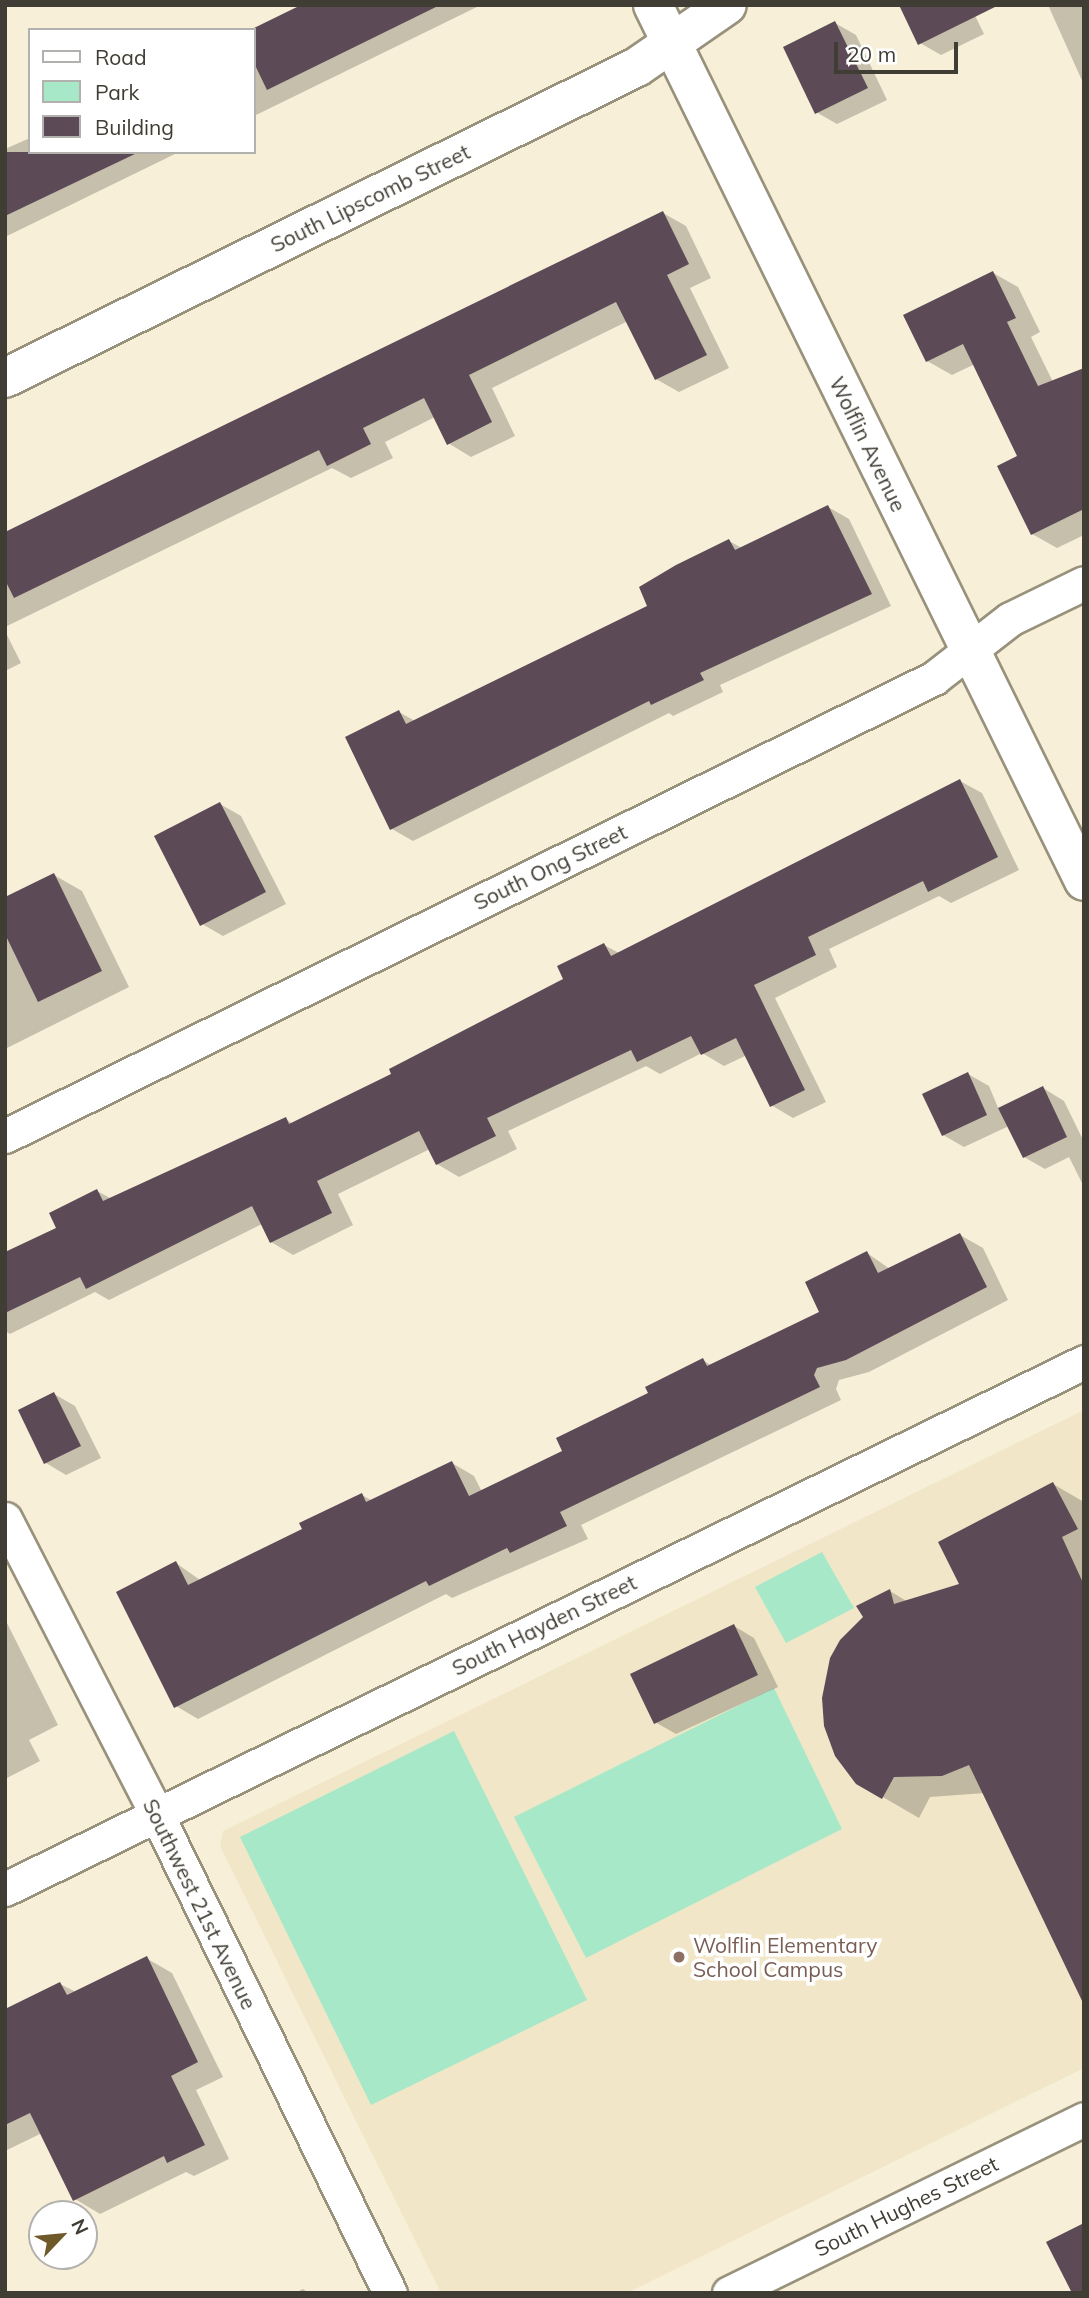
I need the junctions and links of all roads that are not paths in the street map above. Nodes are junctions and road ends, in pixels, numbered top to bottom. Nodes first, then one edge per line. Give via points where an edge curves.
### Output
1 (653, 5) edge
2 (727, 5) edge
3 (670, 41) junction
4 (5, 378) edge
5 (1084, 583) edge
6 (970, 650) junction
7 (1084, 881) edge
8 (5, 1136) edge
9 (1084, 1362) edge
10 (5, 1519) edge
11 (156, 1813) junction
12 (5, 1889) edge
13 (1084, 2119) edge
14 (390, 2293) edge
15 (729, 2293) edge

1 - 3 main road, Wolflin Avenue
2 - 3 main road, South Lipscomb Street
3 - 4 main road, South Lipscomb Street via 636,67
3 - 6 main road, Wolflin Avenue
5 - 6 street, South Ong Street via 1010,619
6 - 7 main road, Wolflin Avenue
6 - 8 street, South Ong Street via 934,678
9 - 11 street, South Hayden Street
10 - 11 street, Southwest 21st Avenue
11 - 12 street, South Hayden Street
11 - 14 street, Southwest 21st Avenue
13 - 15 street, South Hughes Street

